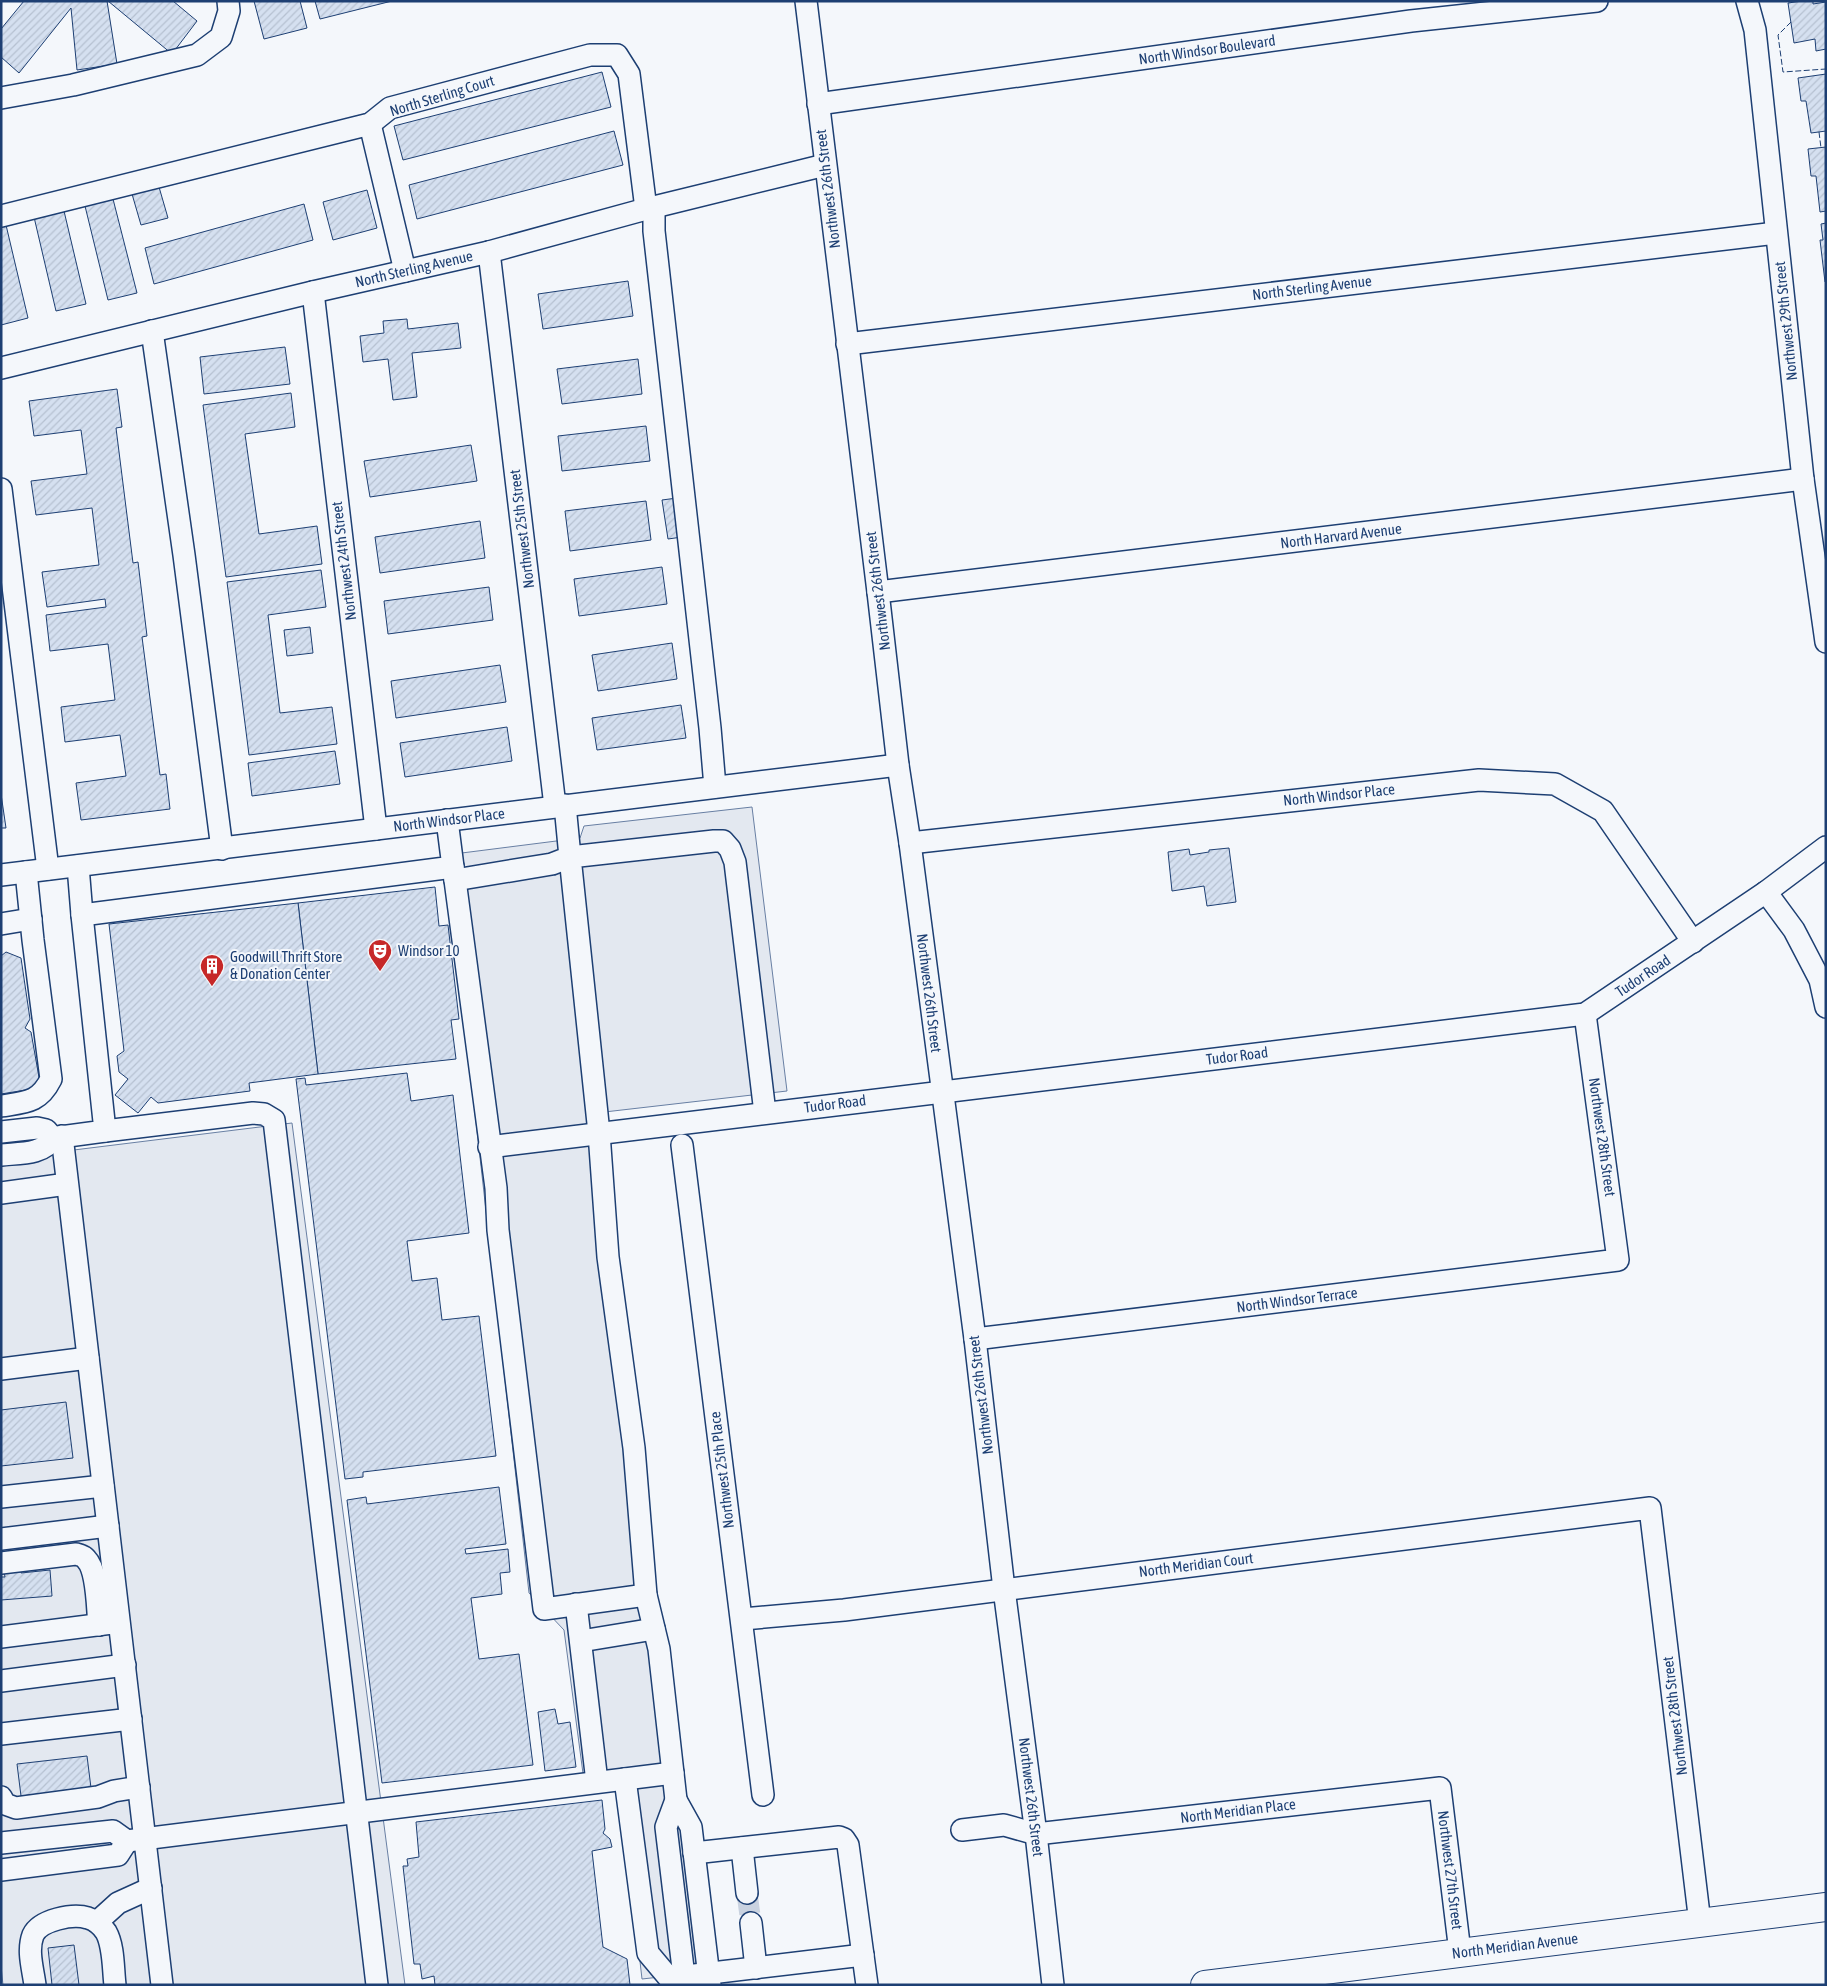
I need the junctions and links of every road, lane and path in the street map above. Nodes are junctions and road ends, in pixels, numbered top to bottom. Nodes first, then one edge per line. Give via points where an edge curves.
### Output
1 (228, 1) edge
2 (806, 1) edge
3 (1597, 1) edge
4 (1747, 1) edge
5 (1, 98) edge
6 (818, 104) junction
7 (370, 124) junction
8 (825, 165) junction
9 (650, 208) junction
10 (1, 216) edge
11 (1776, 233) junction
12 (489, 252) junction
13 (405, 271) junction
14 (313, 292) junction
15 (152, 331) junction
16 (847, 344) junction
17 (1, 368) edge
18 (1803, 479) junction
19 (1, 489) edge
20 (878, 592) junction
21 (1826, 642) edge
22 (898, 764) junction
23 (715, 787) junction
24 (560, 806) junction
25 (447, 820) junction
26 (376, 829) junction
27 (910, 843) junction
28 (1826, 847) edge
29 (222, 849) junction
30 (570, 857) junction
31 (78, 866) junction
32 (48, 869) junction
33 (26, 872) junction
34 (454, 873) junction
35 (1, 875) edge
36 (1766, 892) junction
37 (82, 915) junction
38 (31, 919) junction
39 (1, 924) edge
40 (1693, 942) junction
41 (1826, 1007) edge
42 (1586, 1014) junction
43 (942, 1091) junction
44 (1, 1106) edge
45 (774, 1111) junction
46 (105, 1131) junction
47 (1, 1132) edge
48 (599, 1133) junction
49 (57, 1137) junction
50 (682, 1145) dead end
51 (489, 1147) junction
52 (1, 1156) edge
53 (67, 1184) junction
54 (1, 1193) edge
55 (1618, 1260) joint
56 (975, 1339) junction
57 (88, 1358) junction
58 (1, 1369) edge
59 (103, 1486) junction
60 (1, 1497) edge
61 (1650, 1508) joint
62 (108, 1526) junction
63 (1, 1540) edge
64 (1, 1563) edge
65 (1004, 1589) junction
66 (646, 1596) junction
67 (576, 1604) junction
68 (742, 1618) junction
69 (109, 1623) junction
70 (654, 1629) junction
71 (3, 1637) edge
72 (581, 1641) junction
73 (124, 1665) junction
74 (1, 1681) edge
75 (131, 1718) junction
76 (1, 1734) edge
77 (674, 1773) junction
78 (625, 1779) junction
79 (597, 1782) junction
80 (139, 1787) junction
81 (1440, 1788) joint
82 (763, 1795) dead end
83 (1, 1797) edge
84 (676, 1800) junction
85 (358, 1812) junction
86 (962, 1830) dead end
87 (1036, 1834) junction
88 (136, 1840) junction
89 (1, 1843) edge
90 (742, 1848) junction
91 (694, 1853) junction
92 (1, 1870) edge
93 (151, 1888) junction
94 (747, 1893) tunnel mouth
95 (1826, 1907) edge
96 (97, 1922) junction
97 (751, 1923) tunnel mouth
98 (1700, 1923) junction
99 (1460, 1952) junction
100 (863, 1955) junction
101 (756, 1968) junction
102 (710, 1979) edge
103 (685, 1981) edge
104 (1257, 1981) edge
105 (35, 1985) edge
106 (115, 1985) edge
107 (162, 1985) edge
108 (377, 1985) edge
109 (867, 1985) edge
110 (1053, 1985) edge
111 (1205, 1985) edge

1 - 5 street via 229,11 221,38 197,55 73,85
2 - 6 street, Northwest 26th Street
3 - 6 street, North Windsor Boulevard via 1411,21
4 - 11 street, Northwest 29th Street via 1755,30
6 - 8 street, Northwest 26th Street
7 - 9 street, North Sterling Court via 390,108 590,55 617,55 629,74
7 - 10 street, North Sterling Court
7 - 13 street
8 - 9 street, North Sterling Avenue
8 - 16 street, Northwest 26th Street
9 - 12 street, North Sterling Avenue
9 - 23 street
11 - 16 street, North Sterling Avenue
11 - 18 street, Northwest 29th Street
12 - 13 street, North Sterling Avenue
12 - 24 street, Northwest 25th Street
13 - 14 street, North Sterling Avenue
14 - 15 street, North Sterling Avenue
14 - 26 street, Northwest 24th Street
15 - 17 street, North Sterling Avenue
15 - 29 street
16 - 20 street, Northwest 26th Street
18 - 20 street, North Harvard Avenue
18 - 21 street, Northwest 29th Street
19 - 32 street
20 - 22 street, Northwest 26th Street
22 - 23 street, North Windsor Place
22 - 27 street, Northwest 26th Street
23 - 24 street, North Windsor Place
24 - 25 street, North Windsor Place
24 - 30 street, Northwest 25th Street
25 - 26 street, North Windsor Place
25 - 34 street
26 - 29 street, North Windsor Place
27 - 40 street, North Windsor Place via 1480,780 1555,784 1603,811
27 - 43 street, Northwest 26th Street
28 - 36 street, Tudor Road
29 - 31 street, North Windsor Place
30 - 34 street via 552,864
30 - 45 street via 714,841 723,841 730,848 735,862
30 - 48 street, Northwest 25th Street
31 - 32 street, North Windsor Place
31 - 37 street
32 - 33 street, North Windsor Place
33 - 35 street, North Windsor Place
33 - 38 street
34 - 37 street
34 - 51 street
36 - 40 street, Tudor Road
36 - 41 street via 1794,930 1816,972
37 - 46 street
38 - 39 street
38 - 44 street via 51,1079 39,1096 27,1102
40 - 42 street, Tudor Road
42 - 43 street, Tudor Road
42 - 55 street, Northwest 28th Street
43 - 45 street, Tudor Road
43 - 56 street, Northwest 26th Street
45 - 48 street, Tudor Road
46 - 49 street
46 - 85 street via 253,1113 264,1114 274,1120
47 - 49 street via 37,1128
48 - 51 street, Tudor Road
48 - 66 street, Northwest 25th Street via 608,1257 634,1448
49 - 52 street via 40,1150
49 - 53 street
50 - 68 street, Northwest 25th Place
51 - 67 street via 544,1609
53 - 54 street
53 - 57 street
55 - 56 street, North Windsor Terrace
56 - 65 street, Northwest 26th Street
57 - 58 street
57 - 59 street
59 - 60 street
59 - 62 street
61 - 65 street, North Meridian Court
61 - 98 street, Northwest 28th Street
62 - 63 street
62 - 69 street
64 - 69 street via 76,1554 83,1557 92,1569
65 - 68 street, North Meridian Court via 844,1610
65 - 87 street, Northwest 26th Street
66 - 67 street
66 - 70 street, Northwest 25th Street
67 - 72 street
68 - 82 street, Northwest 25th Place
69 - 71 street
69 - 73 street
70 - 72 street
70 - 77 street, Northwest 25th Street
72 - 79 street
73 - 74 street
73 - 75 street
75 - 76 street
75 - 80 street
77 - 78 street
77 - 84 street, Northwest 25th Street
78 - 79 street
78 - 103 street via 648,1954 669,1978
79 - 85 street
80 - 83 street via 114,1790 98,1797 16,1808 5,1804
80 - 88 street
81 - 87 street, North Meridian Place
81 - 99 street, Northwest 27th Street
84 - 91 street via 690,1827
84 - 103 street via 666,1827
85 - 88 street
85 - 108 street
86 - 87 street via 1004,1825
87 - 110 street, Northwest 26th Street
88 - 89 street via 113,1831
88 - 92 street via 118,1855
88 - 93 street
90 - 91 street
90 - 94 street
90 - 100 street via 844,1839 848,1845
91 - 102 street
93 - 96 street via 118,1903
93 - 107 street
95 - 98 main road, North Meridian Avenue
96 - 105 street via 87,1917 74,1917 41,1925 31,1943
96 - 106 street via 110,1943
97 - 101 street
98 - 99 main road, North Meridian Avenue
99 - 104 main road, North Meridian Avenue
100 - 101 street
100 - 109 street
101 - 102 street
102 - 103 street
104 - 111 main road, North Meridian Avenue

